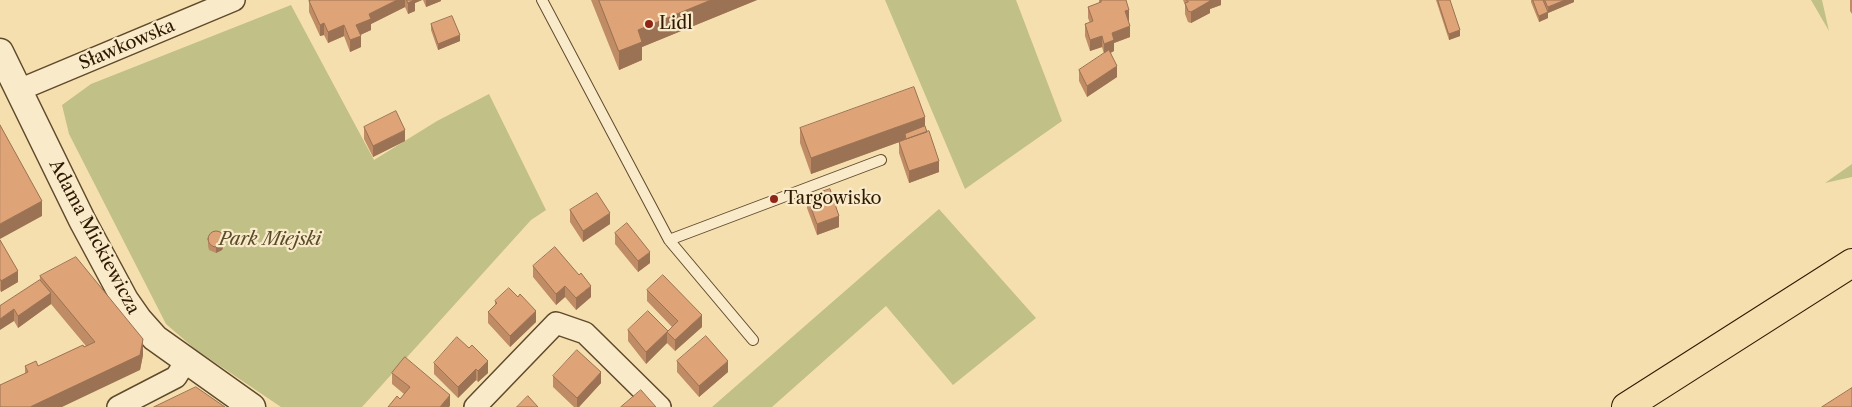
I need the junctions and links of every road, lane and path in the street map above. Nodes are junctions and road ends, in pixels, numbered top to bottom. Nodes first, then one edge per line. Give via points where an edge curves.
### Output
1 (234, 0) edge
2 (542, 0) edge
3 (0, 52) edge
4 (11, 86) edge
5 (881, 160) dead end
6 (669, 240) junction
7 (1852, 263) edge
8 (753, 340) dead end
9 (186, 361) junction
10 (118, 407) edge
11 (252, 407) edge
12 (475, 407) edge
13 (660, 407) edge
14 (1626, 407) edge

1 - 4 street, Sławkowska
2 - 6 lane
3 - 4 street, Adama Mickiewicza
4 - 9 street, Adama Mickiewicza via 124,300 155,338
5 - 6 lane
6 - 8 lane
7 - 14 main road
9 - 10 street via 176,377
9 - 11 street, Adama Mickiewicza
12 - 13 street via 556,323 585,333

